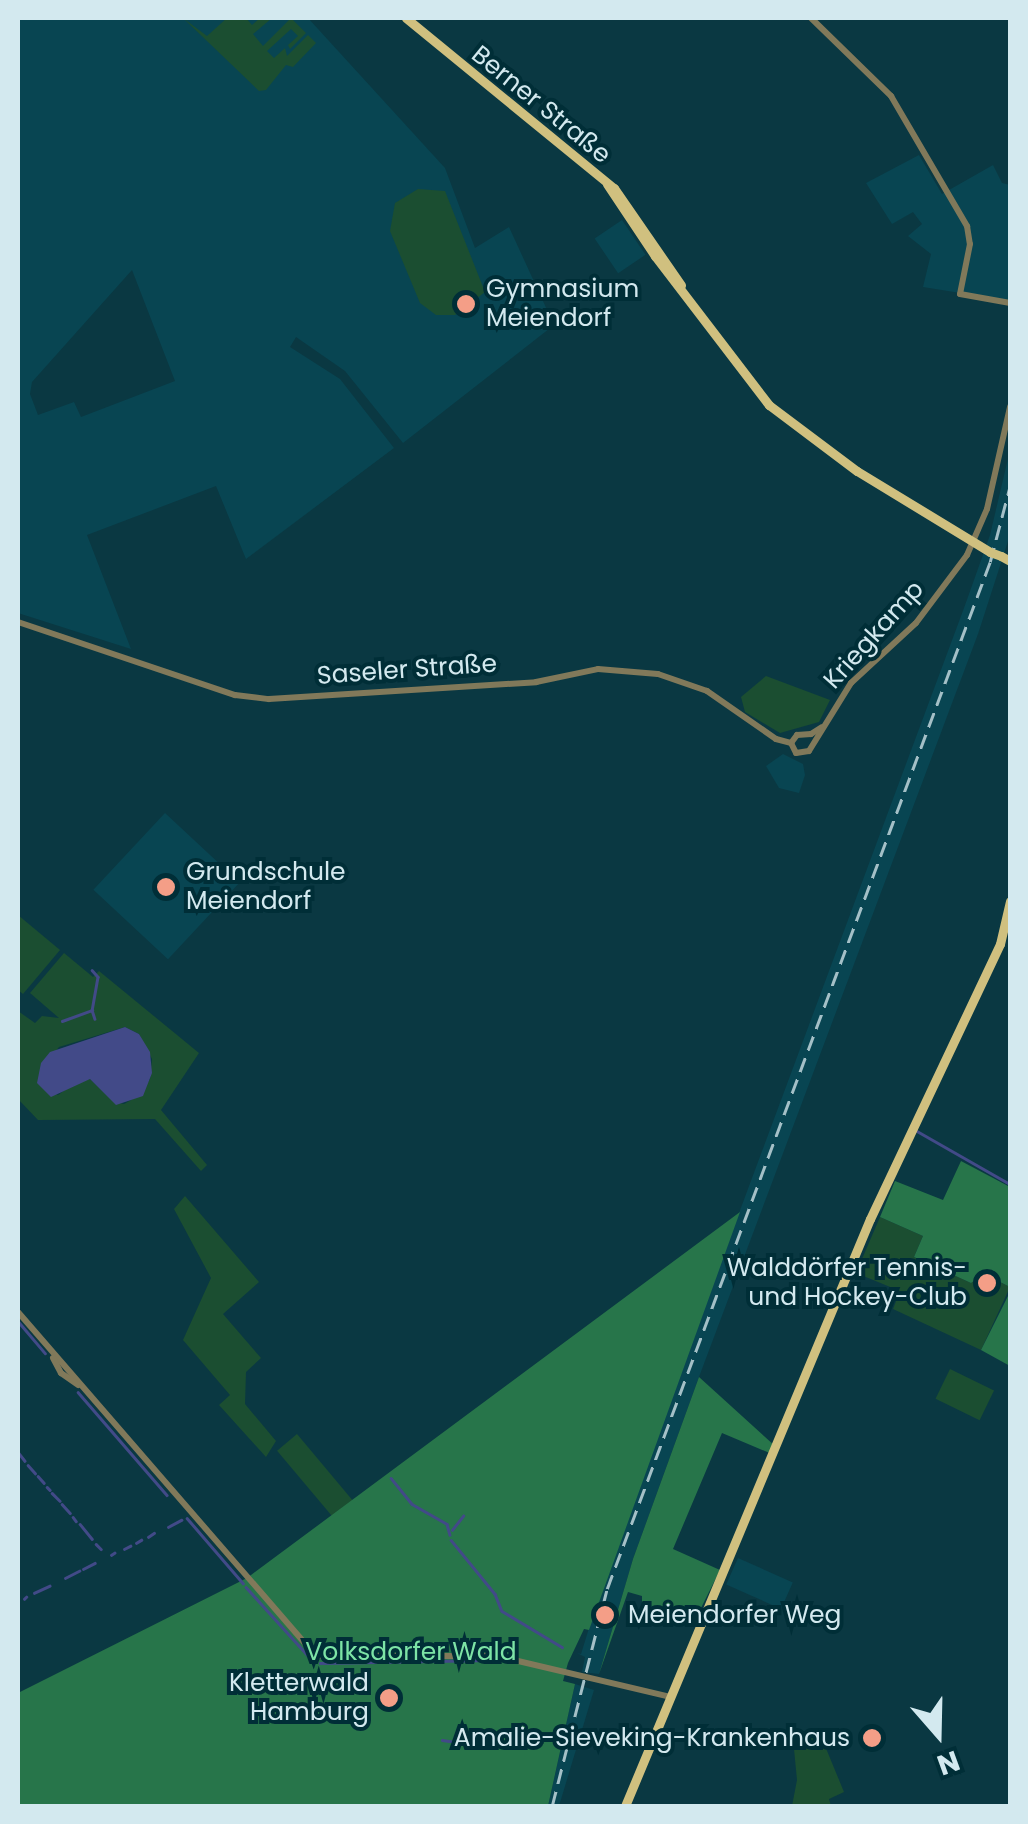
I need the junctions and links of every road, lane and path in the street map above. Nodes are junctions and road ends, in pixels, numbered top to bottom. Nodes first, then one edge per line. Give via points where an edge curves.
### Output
1 (406, 18) edge
2 (811, 18) edge
3 (1010, 304) edge
4 (1010, 407) edge
5 (974, 544) junction
6 (1003, 556) edge
7 (18, 622) edge
8 (809, 739) junction
9 (791, 742) junction
10 (1010, 900) edge
11 (18, 1312) edge
12 (671, 1697) junction
13 (624, 1806) edge

1 - 5 main road, Berner Straße via 607,184 762,398
2 - 3 street via 891,96 967,226 971,238 960,294
4 - 5 street, Kriegkamp
5 - 6 main road, Berner Straße
5 - 8 street, Kriegkamp via 922,616 850,682
7 - 9 street, Saseler Straße via 235,695 269,699 536,682 602,668 658,674 699,687 776,739
8 - 9 street via 797,734
8 - 9 street, Saseler Straße via 809,752 801,754
10 - 12 main road via 1000,944 912,1126
11 - 12 street via 61,1373 316,1656 497,1656
12 - 13 main road

